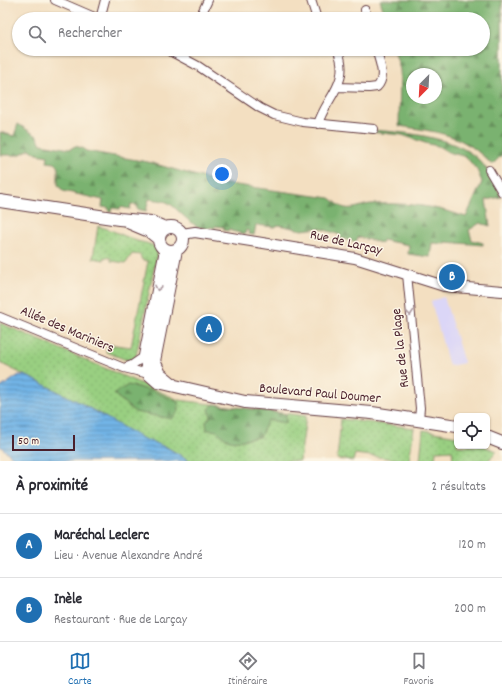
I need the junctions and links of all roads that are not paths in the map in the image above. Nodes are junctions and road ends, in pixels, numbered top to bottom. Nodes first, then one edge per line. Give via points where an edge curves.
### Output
1 (55, 0) edge
2 (105, 0) edge
3 (208, 0) edge
4 (311, 0) edge
5 (83, 12) edge
6 (102, 12) edge
7 (202, 12) edge
8 (315, 12) edge
9 (187, 56) edge
10 (339, 56) edge
11 (378, 56) edge
12 (337, 87) junction
13 (318, 124) junction
14 (374, 128) dead end
15 (490, 170) dead end
16 (502, 192) edge
17 (0, 201) edge
18 (121, 220) junction
19 (165, 228) junction
20 (182, 234) junction
21 (159, 239) junction
22 (171, 250) junction
23 (407, 274) junction
24 (502, 291) edge
25 (0, 317) edge
26 (144, 356) junction
27 (124, 368) junction
28 (149, 374) junction
29 (181, 388) junction
30 (419, 420) junction
31 (454, 426) edge
32 (490, 438) edge
33 (502, 443) edge

1 - 5 street
2 - 6 street
3 - 7 street
4 - 8 street
9 - 13 street via 260,108 289,119
10 - 12 street via 341,67
11 - 12 street via 382,73 377,86
12 - 13 street
13 - 14 street
15 - 16 street
17 - 18 main road
18 - 19 main road via 151,222
18 - 21 main road via 149,231
19 - 20 main road via 176,228
19 - 21 main road
20 - 22 main road via 182,245
20 - 23 street, Rue de Larçay via 195,232 356,258
21 - 22 main road via 162,248
22 -> 26 main road
22 - 29 main road via 154,361 156,369 164,379
23 - 24 street, Rue de Larçay via 444,286
23 -> 30 street, Rue de la Plage
25 - 27 street, Allée des Mariniers
26 - 27 street, Allée des Mariniers
26 - 28 main road
27 - 28 street, Allée des Mariniers
28 - 29 main road via 158,382
29 - 30 main road, Boulevard Paul Doumer via 245,402
30 - 31 main road, Boulevard Paul Doumer
32 - 33 main road

